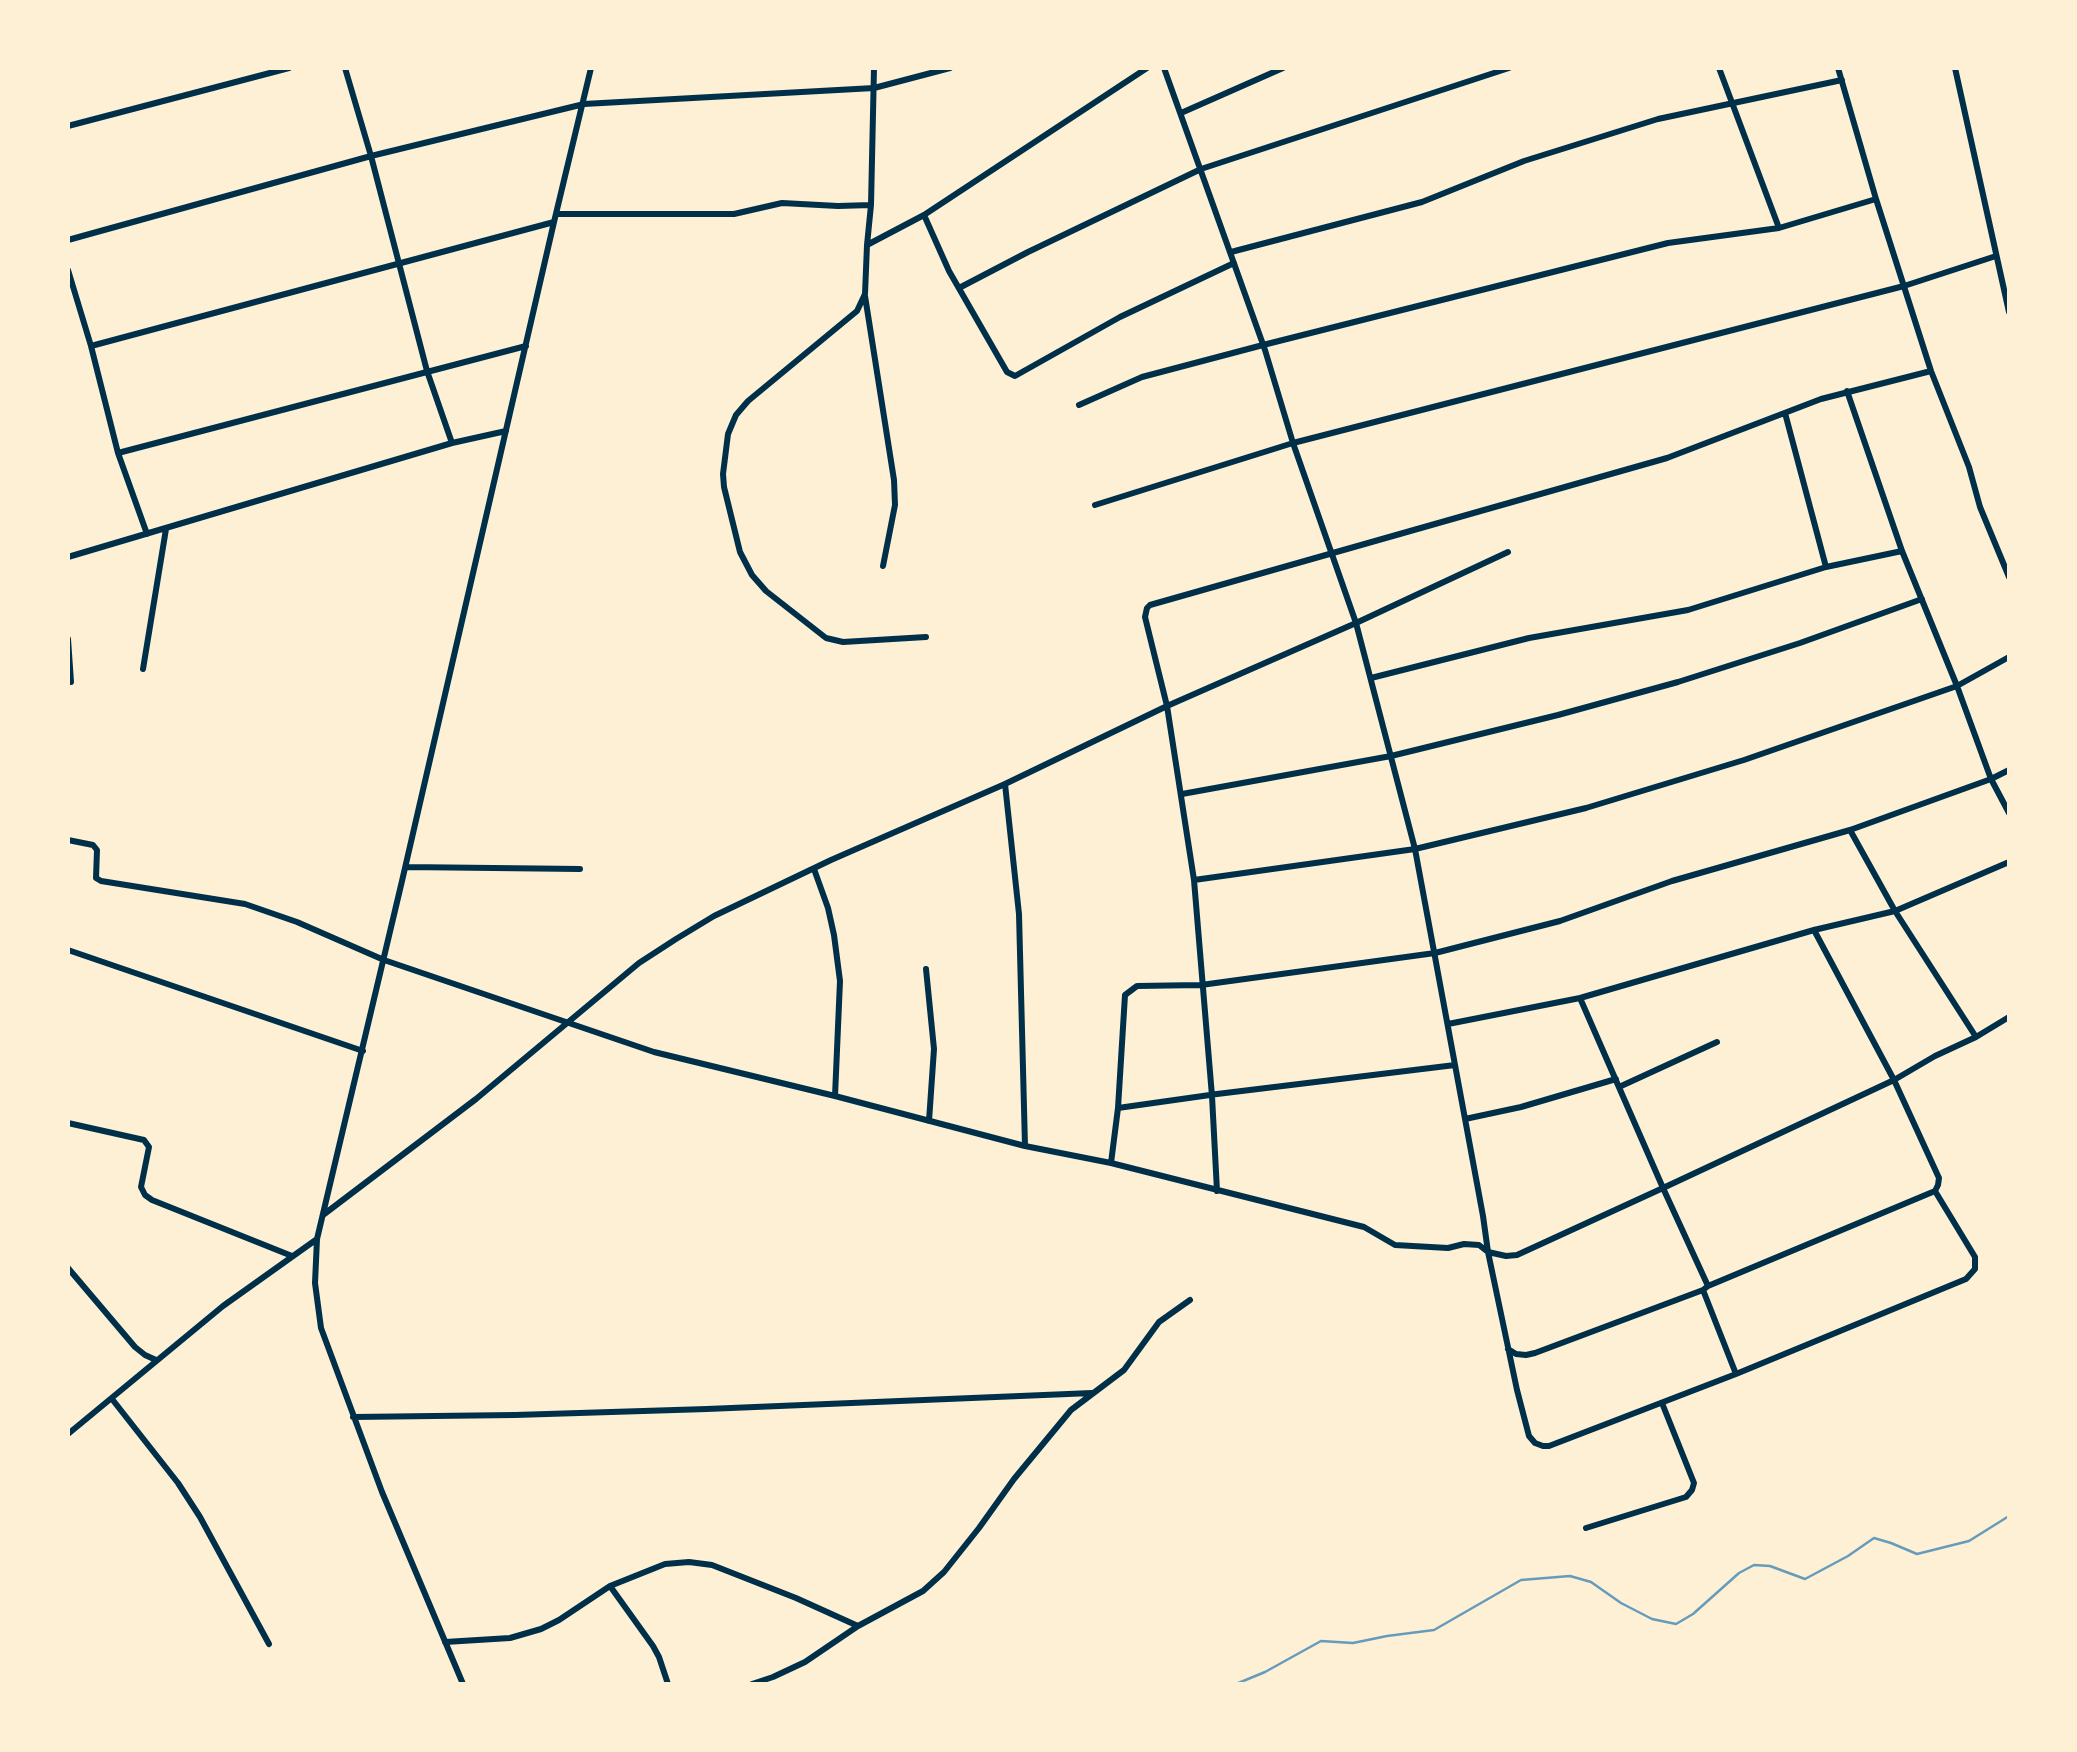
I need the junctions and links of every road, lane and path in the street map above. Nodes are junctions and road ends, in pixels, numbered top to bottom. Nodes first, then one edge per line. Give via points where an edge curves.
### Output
1 (289, 68) edge
2 (345, 68) edge
3 (591, 68) edge
4 (874, 68) edge
5 (950, 68) edge
6 (1147, 68) edge
7 (1164, 68) edge
8 (1283, 68) edge
9 (1509, 68) edge
10 (1719, 68) edge
11 (1838, 68) edge
12 (1955, 68) edge
13 (1842, 80) junction
14 (874, 88) junction
15 (584, 104) junction
16 (1732, 105) junction
17 (1181, 113) junction
18 (68, 126) edge
19 (371, 156) junction
20 (1201, 169) junction
21 (1876, 199) junction
22 (871, 205) junction
23 (556, 214) junction
24 (924, 215) junction
25 (554, 222) junction
26 (1779, 228) junction
27 (68, 240) edge
28 (867, 245) junction
29 (1231, 252) junction
30 (1996, 256) junction
31 (1234, 263) junction
32 (399, 264) junction
33 (68, 270) edge
34 (1904, 286) junction
35 (959, 288) junction
36 (865, 294) junction
37 (2009, 312) edge
38 (526, 345) junction
39 (1263, 345) junction
40 (91, 346) junction
41 (427, 371) junction
42 (1931, 371) junction
43 (1847, 391) junction
44 (1079, 405) dead end
45 (1785, 413) junction
46 (506, 430) junction
47 (452, 443) junction
48 (1293, 443) junction
49 (118, 453) junction
50 (1095, 505) dead end
51 (166, 529) junction
52 (147, 534) junction
53 (1902, 551) junction
54 (1508, 552) dead end
55 (1333, 553) junction
56 (68, 557) edge
57 (883, 566) dead end
58 (1826, 568) junction
59 (2009, 577) edge
60 (1922, 599) junction
61 (1356, 623) junction
62 (926, 637) dead end
63 (68, 639) edge
64 (2009, 657) edge
65 (143, 669) dead end
66 (1371, 678) junction
67 (71, 682) dead end
68 (1957, 686) junction
69 (1167, 706) junction
70 (1391, 756) junction
71 (2009, 770) edge
72 (1991, 779) junction
73 (1005, 784) junction
74 (1182, 794) junction
75 (2009, 813) edge
76 (1850, 830) junction
77 (68, 840) edge
78 (1416, 849) junction
79 (2009, 862) edge
80 (405, 867) junction
81 (580, 869) dead end
82 (814, 869) junction
83 (1194, 880) junction
84 (1895, 911) junction
85 (1814, 930) junction
86 (68, 950) edge
87 (1435, 953) junction
88 (384, 960) junction
89 (926, 970) dead end
90 (1201, 985) junction
91 (1580, 998) junction
92 (2009, 1017) edge
93 (569, 1022) junction
94 (1448, 1024) junction
95 (1976, 1037) junction
96 (1717, 1042) dead end
97 (363, 1051) junction
98 (1455, 1065) junction
99 (1616, 1079) junction
100 (1894, 1080) junction
101 (1619, 1087) junction
102 (1212, 1094) junction
103 (835, 1096) junction
104 (1118, 1108) junction
105 (1465, 1119) junction
106 (929, 1121) junction
107 (68, 1123) edge
108 (1025, 1146) junction
109 (1111, 1163) junction
110 (1663, 1188) junction
111 (1217, 1191) junction
112 (1934, 1191) junction
113 (323, 1215) junction
114 (317, 1239) junction
115 (1488, 1252) junction
116 (292, 1256) junction
117 (68, 1268) edge
118 (1706, 1288) junction
119 (1190, 1300) dead end
120 (1508, 1349) junction
121 (156, 1360) junction
122 (1736, 1374) junction
123 (1092, 1392) junction
124 (112, 1399) junction
125 (1662, 1403) junction
126 (352, 1418) junction
127 (68, 1434) edge
128 (1586, 1528) dead end
129 (610, 1586) junction
130 (858, 1626) junction
131 (445, 1642) junction
132 (269, 1644) dead end
133 (463, 1684) edge
134 (668, 1684) edge
135 (752, 1684) edge

1 - 18 street
2 - 19 street
3 - 15 street
4 - 14 street
5 - 14 street
6 - 24 street
7 - 17 street
8 - 17 street
9 - 20 street
10 - 16 street
11 - 13 street
12 - 30 street
13 - 16 street
13 - 21 street
14 - 15 street
14 - 22 street
15 - 19 street
15 - 23 street
16 - 26 street
16 - 29 street via 1658,120 1524,162 1422,202
17 - 20 street
19 - 27 street
19 - 32 street
20 - 29 street
20 - 35 street
21 - 26 street
21 - 34 street
22 - 23 street via 782,203 734,214
22 - 28 street
23 - 25 street
24 - 28 street
24 - 35 street
25 - 32 street
25 - 38 street
26 - 39 street via 1668,243
28 - 36 street
29 - 31 street
30 - 34 street
30 - 37 street
31 - 35 street via 1120,317 1014,376 1007,372
31 - 39 street
32 - 40 street
32 - 41 street
33 - 40 street
34 - 42 street
34 - 48 street
36 - 57 street via 894,480 895,505
36 - 62 street via 853,315 736,415 728,434 724,487 740,552 752,575 826,638 843,642
38 - 41 street
38 - 46 street
39 - 44 street via 1142,377
39 - 48 street
40 - 49 street
41 - 47 street
41 - 49 street
42 - 43 street
42 - 59 street
43 - 45 street
43 - 53 street
45 - 55 street via 1667,458
45 - 58 street
46 - 47 street
46 - 80 street
47 - 51 street
48 - 50 street
48 - 55 street
49 - 52 street
51 - 52 street
51 - 65 street
52 - 56 street
53 - 58 street
53 - 60 street
54 - 61 street
55 - 61 street
55 - 69 street via 1150,605 1145,617
58 - 66 street via 1688,610 1529,638
60 - 68 street
60 - 70 street via 1678,682
61 - 66 street
61 - 69 street
63 - 67 street
64 - 68 street
66 - 70 street
68 - 72 street
68 - 78 street via 1744,760 1586,808
69 - 73 street
69 - 74 street
70 - 74 street
70 - 78 street
71 - 72 street
72 - 75 street
72 - 76 street
73 - 82 street
73 - 108 street via 1019,914
74 - 83 street
76 - 84 street
76 - 87 street via 1672,881 1560,921
77 - 88 street via 93,845 97,850 96,878 101,881 245,904
78 - 83 street
78 - 87 street
79 - 84 street
80 - 81 street
80 - 88 street
82 - 93 street via 676,939 639,963
82 - 103 street via 828,908 840,981
83 - 90 street
84 - 85 street
84 - 95 street
85 - 91 street
85 - 100 street
86 - 97 street
87 - 90 street
87 - 94 street
88 - 93 street
88 - 97 street
89 - 106 street via 934,1049
90 - 102 street
90 - 104 street via 1137,986 1125,995
91 - 94 street
91 - 99 street
92 - 95 street
93 - 103 street via 654,1052
93 - 113 street
94 - 98 street
95 - 100 street
96 - 101 street
97 - 113 street
98 - 102 street
98 - 105 street
99 - 101 street
99 - 105 street
100 - 110 street
100 - 112 street via 1940,1178
101 - 110 street
102 - 104 street
102 - 111 street
103 - 106 street
104 - 109 street
105 - 115 street
106 - 108 street
107 - 116 street via 144,1140 149,1147 141,1187 145,1195
108 - 109 street
109 - 111 street
110 - 115 street via 1517,1255
110 - 118 street
111 - 115 street via 1364,1227 1395,1245 1448,1248 1471,1244
112 - 118 street
112 - 122 street via 1975,1257 1973,1274
113 - 114 street
114 - 116 street
114 - 126 street via 315,1283 321,1328
115 - 120 street
116 - 121 street
117 - 121 street via 135,1348
118 - 120 street via 1535,1353 1516,1354
118 - 122 street
119 - 123 street via 1158,1322 1124,1370
120 - 125 street via 1529,1436 1535,1443 1549,1446
121 - 124 street
122 - 125 street
123 - 126 street via 597,1413
123 - 130 street via 1056,1426 944,1572 923,1591
124 - 127 street
124 - 132 street via 178,1483
125 - 128 street via 1694,1483 1692,1490 1686,1497
126 - 131 street
129 - 130 street via 665,1564 689,1562 748,1579
129 - 131 street via 541,1629 510,1637
129 - 134 street via 653,1646
130 - 135 street via 805,1662
131 - 133 street

